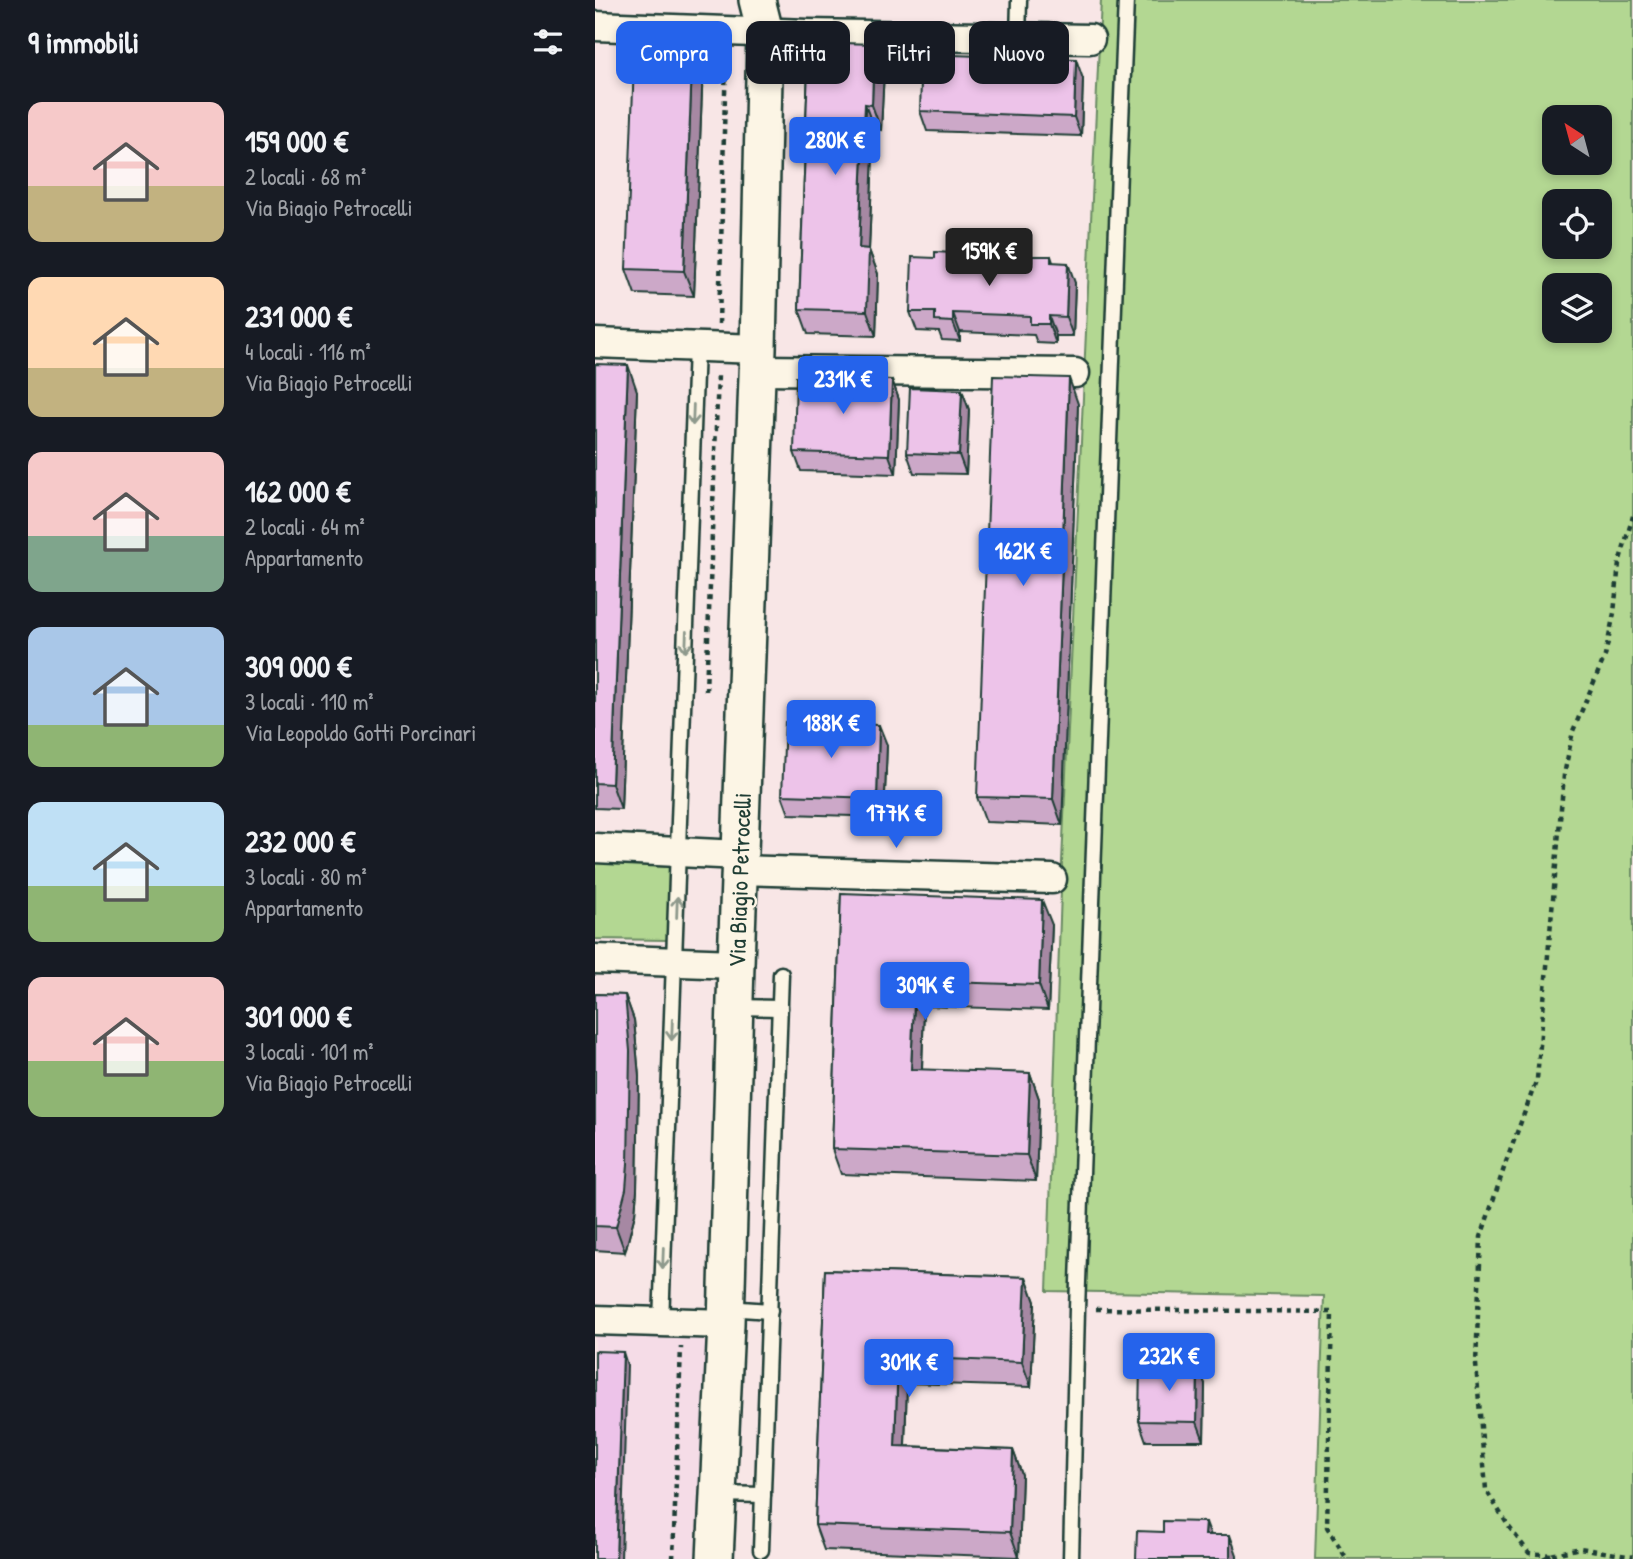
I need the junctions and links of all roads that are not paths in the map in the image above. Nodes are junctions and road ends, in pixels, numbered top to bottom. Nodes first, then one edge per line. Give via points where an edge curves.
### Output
1 (777, 0) edge
2 (1019, 0) edge
3 (1126, 0) edge
4 (761, 16) edge
5 (1018, 21) edge
6 (595, 26) edge
7 (969, 34) edge
8 (1069, 39) edge
9 (1090, 39) dead end
10 (595, 343) edge
11 (696, 347) junction
12 (757, 359) junction
13 (1075, 373) dead end
14 (595, 848) edge
15 (679, 852) junction
16 (740, 862) junction
17 (1052, 879) dead end
18 (595, 959) edge
19 (674, 962) junction
20 (736, 964) junction
21 (781, 974) dead end
22 (735, 1007) junction
23 (780, 1008) junction
24 (770, 1311) junction
25 (726, 1316) junction
26 (595, 1320) edge
27 (671, 1331) junction
28 (718, 1494) junction
29 (763, 1495) junction
30 (761, 1550) dead end
31 (715, 1559) edge
32 (1071, 1559) edge

1 - 4 street, Via Biagio Petrocelli
2 - 5 lane
3 - 32 lane
4 - 6 street via 726,31
4 - 7 street
4 - 12 street, Via Biagio Petrocelli
8 - 9 street
10 - 11 street
11 - 12 street
11 -> 15 lane
12 - 13 street
12 - 16 street, Via Biagio Petrocelli
14 - 15 street
15 - 16 street
19 -> 15 lane
16 - 17 street
16 - 20 street, Via Biagio Petrocelli
18 - 19 street
19 - 20 street
19 -> 27 lane
20 - 22 street, Via Biagio Petrocelli
21 - 23 lane
22 - 23 lane
22 - 25 street, Via Biagio Petrocelli
23 - 24 lane
24 - 25 lane
24 - 29 lane
25 - 27 street
25 - 28 street, Via Biagio Petrocelli
26 - 27 street
28 - 29 lane
28 - 31 street, Via Biagio Petrocelli
29 - 30 lane

